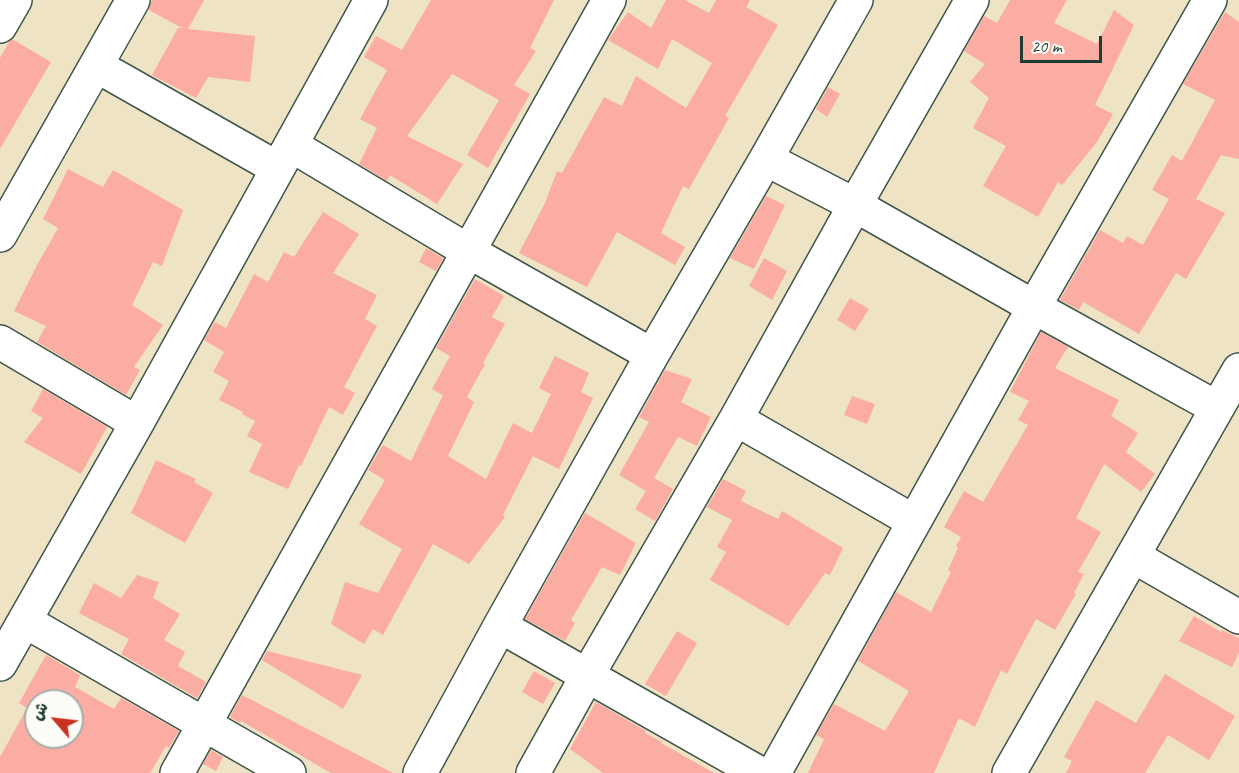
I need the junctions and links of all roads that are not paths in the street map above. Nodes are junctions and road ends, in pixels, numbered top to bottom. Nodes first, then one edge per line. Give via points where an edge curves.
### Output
1 (15, 0) edge
2 (133, 0) edge
3 (371, 0) edge
4 (609, 0) edge
5 (856, 0) edge
6 (972, 0) edge
7 (1210, 0) edge
8 (0, 26) edge
9 (97, 66) junction
10 (284, 156) junction
11 (766, 159) junction
12 (855, 205) junction
13 (0, 235) edge
14 (468, 251) junction
15 (1034, 307) junction
16 (0, 342) edge
17 (652, 355) junction
18 (1239, 370) edge
19 (1217, 408) junction
20 (736, 419) junction
21 (137, 423) junction
22 (913, 521) junction
23 (1133, 556) junction
24 (1239, 616) edge
25 (25, 621) junction
26 (500, 626) junction
27 (0, 664) edge
28 (587, 676) junction
29 (204, 725) junction
30 (177, 773) edge
31 (289, 773) edge
32 (420, 773) edge
33 (533, 773) edge
34 (759, 773) edge
35 (774, 773) edge
36 (1009, 773) edge

1 - 8 street
2 - 9 street
3 - 10 street
4 - 14 street
5 - 11 street
6 - 12 street
7 - 15 street
9 - 10 street
9 - 13 street
10 - 14 street
10 - 21 street
11 - 12 street
11 - 17 street
12 - 15 street
12 - 20 street
14 - 17 street
14 - 29 street
15 - 19 street
15 - 22 street
16 - 21 street
17 - 26 street
18 - 19 street
19 - 23 street
20 - 22 street
20 - 28 street
21 - 25 street
22 - 35 street
23 - 24 street
23 - 36 street
25 - 27 street
25 - 29 street
26 - 28 street
26 - 32 street
28 - 33 street
28 - 34 street
29 - 30 street
29 - 31 street

